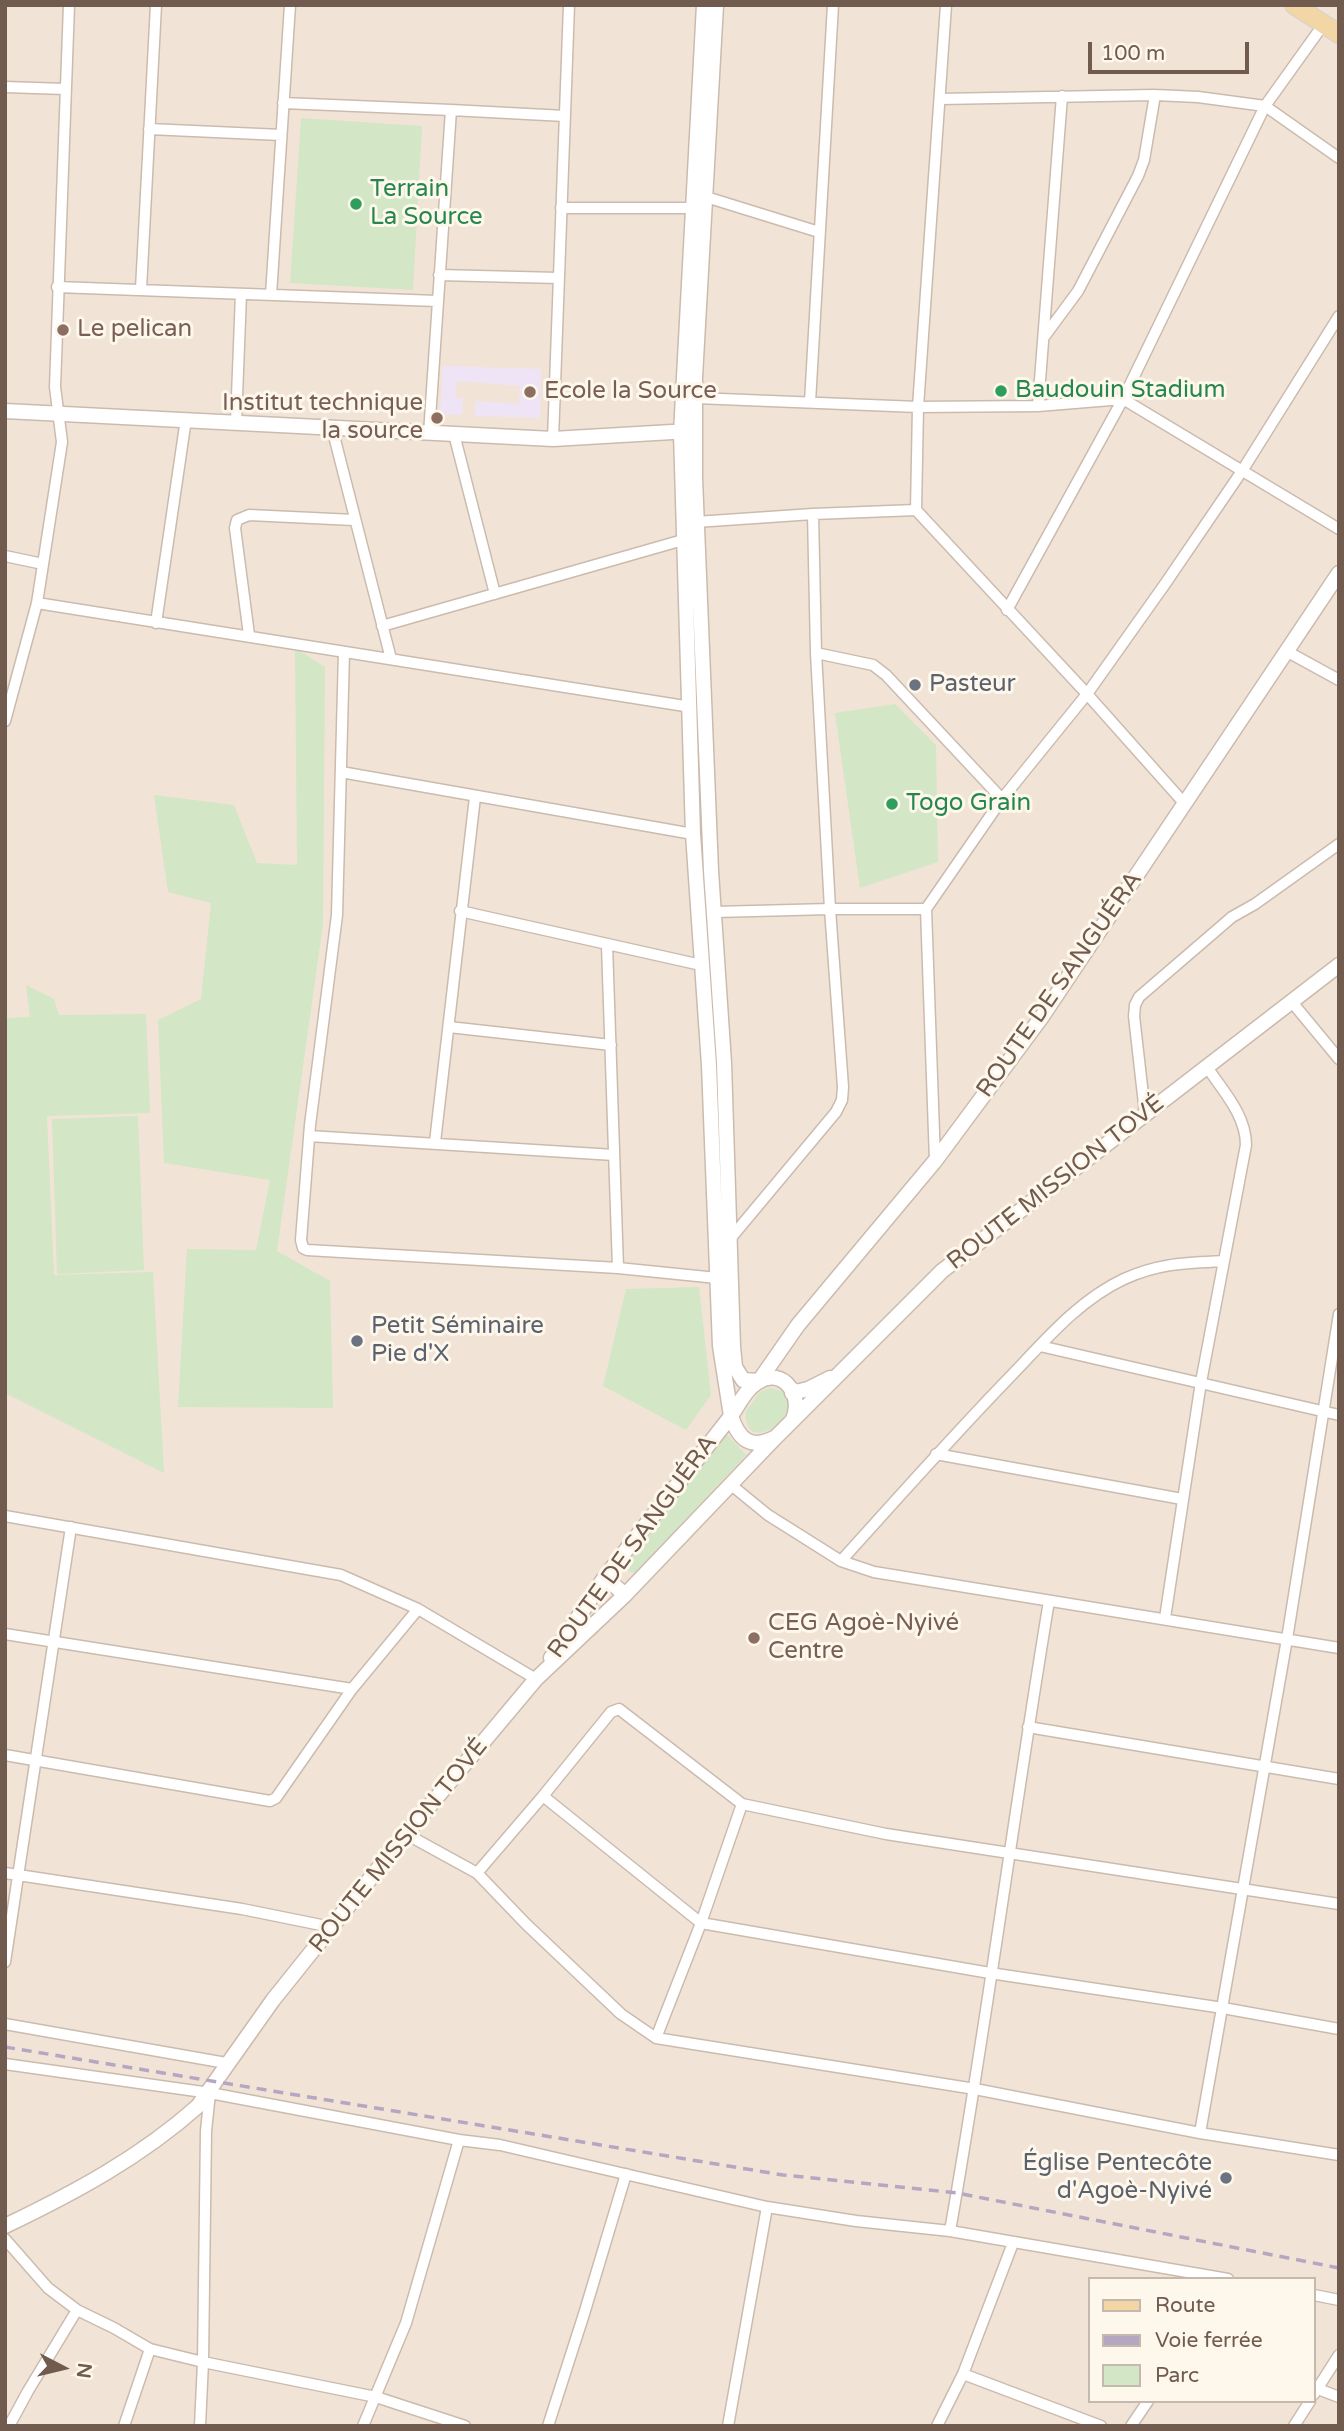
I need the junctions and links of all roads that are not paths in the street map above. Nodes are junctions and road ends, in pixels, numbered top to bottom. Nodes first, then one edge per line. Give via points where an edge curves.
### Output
1 (69, 5) edge
2 (156, 5) edge
3 (290, 5) edge
4 (569, 5) edge
5 (704, 5) edge
6 (716, 5) edge
7 (833, 5) edge
8 (946, 5) edge
9 (1294, 5) edge
10 (1323, 25) junction
11 (1339, 34) edge
12 (5, 87) edge
13 (65, 89) junction
14 (1155, 95) junction
15 (1062, 96) junction
16 (940, 99) junction
17 (283, 103) junction
18 (1265, 106) junction
19 (451, 110) junction
20 (565, 116) junction
21 (149, 129) junction
22 (281, 135) junction
23 (1339, 158) edge
24 (706, 197) junction
25 (561, 208) junction
26 (693, 208) junction
27 (819, 232) junction
28 (439, 275) junction
29 (558, 278) junction
30 (57, 287) junction
31 (141, 289) junction
32 (242, 294) junction
33 (271, 295) junction
34 (437, 301) junction
35 (1339, 316) edge
36 (1043, 339) junction
37 (696, 398) junction
38 (1123, 398) junction
39 (810, 402) junction
40 (1038, 406) junction
41 (918, 407) junction
42 (5, 411) edge
43 (58, 413) junction
44 (187, 419) junction
45 (236, 422) junction
46 (332, 428) junction
47 (688, 431) junction
48 (429, 434) junction
49 (454, 434) junction
50 (553, 439) junction
51 (1242, 471) junction
52 (916, 510) junction
53 (813, 514) junction
54 (354, 520) junction
55 (696, 522) junction
56 (1339, 529) edge
57 (683, 540) junction
58 (5, 556) edge
59 (43, 564) junction
60 (1339, 573) edge
61 (495, 594) junction
62 (37, 603) junction
63 (1007, 610) junction
64 (156, 623) junction
65 (382, 626) junction
66 (249, 635) junction
67 (344, 652) junction
68 (1288, 652) junction
69 (816, 653) junction
70 (391, 659) junction
71 (1339, 680) edge
72 (11, 681) edge
73 (1087, 694) junction
74 (698, 707) junction
75 (5, 721) edge
76 (341, 772) junction
77 (475, 797) junction
78 (1002, 800) junction
79 (1184, 803) junction
80 (693, 834) junction
81 (1339, 845) edge
82 (831, 909) junction
83 (926, 909) junction
84 (460, 911) junction
85 (715, 912) junction
86 (698, 913) junction
87 (607, 945) junction
88 (701, 965) junction
89 (1339, 965) edge
90 (1291, 1001) junction
91 (449, 1027) junction
92 (611, 1045) junction
93 (1338, 1055) edge
94 (1206, 1067) junction
95 (1145, 1113) junction
96 (309, 1136) junction
97 (435, 1142) junction
98 (614, 1155) junction
99 (935, 1161) junction
100 (730, 1239) junction
101 (1223, 1261) junction
102 (618, 1268) junction
103 (717, 1278) junction
104 (1339, 1314) edge
105 (798, 1325) junction
106 (1040, 1346) junction
107 (846, 1369) junction
108 (780, 1380) junction
109 (759, 1381) junction
110 (1201, 1382) junction
111 (793, 1390) junction
112 (1323, 1412) junction
113 (1339, 1415) edge
114 (731, 1416) junction
115 (792, 1421) junction
116 (776, 1437) junction
117 (936, 1454) junction
118 (730, 1484) junction
119 (1182, 1499) junction
120 (5, 1516) edge
121 (71, 1527) junction
122 (841, 1562) junction
123 (604, 1577) junction
124 (625, 1595) junction
125 (1049, 1601) junction
126 (418, 1609) junction
127 (1165, 1618) junction
128 (5, 1634) edge
129 (1287, 1639) junction
130 (52, 1642) junction
131 (1339, 1648) edge
132 (536, 1679) junction
133 (352, 1689) junction
134 (1028, 1727) junction
135 (5, 1755) edge
136 (34, 1760) junction
137 (1263, 1768) junction
138 (1339, 1779) edge
139 (543, 1796) junction
140 (742, 1804) junction
141 (406, 1834) junction
142 (1011, 1854) junction
143 (477, 1873) junction
144 (5, 1874) edge
145 (19, 1875) junction
146 (1242, 1889) junction
147 (1339, 1903) edge
148 (701, 1923) junction
149 (331, 1927) junction
150 (5, 1962) edge
151 (990, 1973) junction
152 (1223, 2008) junction
153 (5, 2024) edge
154 (1339, 2029) edge
155 (656, 2038) junction
156 (226, 2063) junction
157 (5, 2064) edge
158 (975, 2089) junction
159 (210, 2093) junction
160 (1200, 2133) junction
161 (460, 2140) junction
162 (1339, 2155) edge
163 (626, 2174) junction
164 (767, 2207) junction
165 (5, 2226) edge
166 (950, 2231) junction
167 (5, 2239) edge
168 (1013, 2243) junction
169 (1216, 2277) edge
170 (1316, 2295) edge
171 (1339, 2300) edge
172 (77, 2310) junction
173 (150, 2349) junction
174 (1339, 2356) edge
175 (203, 2362) junction
176 (963, 2374) junction
177 (1316, 2391) edge
178 (376, 2397) junction
179 (1339, 2397) edge
180 (1147, 2403) edge
181 (1309, 2403) edge
182 (9, 2426) edge
183 (124, 2426) edge
184 (200, 2426) edge
185 (363, 2426) edge
186 (466, 2426) edge
187 (548, 2426) edge
188 (729, 2426) edge
189 (937, 2426) edge
190 (1101, 2426) edge
191 (1130, 2426) edge
192 (1294, 2426) edge

1 - 13 street
2 - 21 street
3 - 17 street
4 - 20 street
5 - 26 street
6 - 24 street
7 - 27 street
8 - 16 street
9 - 10 main road
10 - 11 main road
10 - 18 street
12 - 13 street
13 - 30 street
14 - 15 street
14 - 18 street
14 - 36 street via 1138,176 1078,291
15 - 16 street
15 - 36 street
16 - 41 street
17 - 19 street
17 - 22 street
18 - 23 street
18 - 38 street
19 - 20 street
19 - 28 street
20 - 25 street
21 - 22 street
21 - 31 street
22 - 33 street
24 - 27 street
24 - 37 street
25 - 26 street
25 - 29 street
26 - 47 street
27 - 39 street
28 - 29 street
28 - 34 street
29 - 50 street
30 - 31 street
30 - 43 street
31 - 32 street
32 - 33 street
32 - 45 street
33 - 34 street
34 - 48 street
35 - 51 street
36 - 40 street
37 - 39 street
37 - 47 street
38 - 40 street
38 - 51 street
38 - 63 street
39 - 41 street
40 - 41 street
41 - 52 street
42 - 43 street
43 - 44 street
43 - 59 street via 62,442
44 - 45 street
44 - 64 street
45 - 46 street
46 - 48 street
46 - 54 street
47 - 50 street
47 - 55 street
47 - 57 street
48 - 49 street
49 - 50 street
49 - 61 street
51 - 56 street
51 - 73 street
52 - 53 street
52 - 63 street
53 - 55 street
53 - 69 street
54 - 65 street
54 - 66 street via 249,515 237,520
55 - 74 street
57 - 61 street
57 - 74 street
58 - 59 street
59 - 62 street
60 - 68 street, ROUTE DE SANGUÉRA
61 - 65 street
62 - 64 street
62 - 72 street
63 - 73 street
64 - 66 street
65 - 70 street
66 - 67 street
67 - 70 street
67 - 76 street
68 - 71 street
68 - 79 street, ROUTE DE SANGUÉRA
69 - 78 street via 873,665 886,675
69 - 82 street
70 - 74 street
72 - 75 street
73 - 78 street
73 - 79 street
74 - 80 street
74 - 85 street
76 - 77 street
76 - 96 street via 337,915
77 - 80 street
77 - 84 street
78 - 83 street
79 - 99 street, ROUTE DE SANGUÉRA via 1041,1018
80 - 86 street
81 - 95 street via 1232,917 1139,996 1134,1016
82 - 83 street
82 - 85 street
82 - 100 street via 842,1100
83 - 99 street
84 - 87 street
84 - 91 street
85 - 86 street
85 - 100 street
86 - 88 street
87 - 88 street
87 - 92 street
88 - 103 street
89 - 90 street, ROUTE MISSION TOVÉ
90 - 93 street
90 - 94 street, ROUTE MISSION TOVÉ
91 - 92 street
91 - 97 street
92 - 98 street
94 - 95 street, ROUTE MISSION TOVÉ
94 - 101 street via 1246,1132
95 - 107 street, ROUTE MISSION TOVÉ via 942,1271
96 - 97 street
96 - 102 street via 301,1240 307,1250
97 - 98 street
98 - 102 street
99 - 105 street, ROUTE DE SANGUÉRA
100 - 109 street via 735,1367 743,1380
101 - 106 street via 1165,1265 1124,1279 1093,1297
101 - 110 street
102 - 103 street
103 - 114 street via 720,1346
104 - 112 street
105 - 108 street via 776,1371 774,1378
105 - 109 street, ROUTE DE SANGUÉRA
106 - 110 street
106 - 117 street
107 - 111 street via 808,1389
107 - 115 street, ROUTE MISSION TOVÉ
108 - 109 street
108 - 111 street
109 - 114 street, ROUTE DE SANGUÉRA
110 - 112 street
110 - 119 street
111 - 115 street via 797,1405
112 - 113 street
112 - 129 street
114 - 116 street via 740,1437 762,1443
114 - 123 street, ROUTE DE SANGUÉRA
115 - 116 street, ROUTE MISSION TOVÉ
116 - 118 street, ROUTE MISSION TOVÉ
117 - 119 street
117 - 122 street
118 - 122 street via 768,1515
118 - 124 street, ROUTE MISSION TOVÉ
119 - 127 street
120 - 121 street
121 - 126 street via 333,1573
121 - 130 street
122 - 125 street via 874,1572
123 - 124 street
123 - 132 street, ROUTE DE SANGUÉRA
124 - 132 street, ROUTE MISSION TOVÉ
125 - 127 street
125 - 134 street
126 - 132 street
126 - 133 street
127 - 129 street
128 - 130 street
129 - 131 street
129 - 137 street
130 - 133 street
130 - 136 street
132 - 141 street, ROUTE MISSION TOVÉ
133 - 136 street via 270,1801
134 - 137 street
134 - 142 street
135 - 136 street
136 - 145 street
137 - 138 street
137 - 146 street
139 - 140 street via 611,1712 619,1709
139 - 143 street
139 - 148 street
140 - 142 street
140 - 148 street
141 - 143 street
141 - 149 street, ROUTE MISSION TOVÉ
142 - 146 street
142 - 151 street
143 - 155 street via 621,2014
144 - 145 street
145 - 149 street
145 - 150 street
146 - 147 street
146 - 152 street
148 - 151 street
148 - 155 street
149 - 156 street, ROUTE MISSION TOVÉ
151 - 152 street
151 - 158 street
152 - 154 street
152 - 160 street
153 - 156 street
155 - 158 street
156 - 159 street, ROUTE MISSION TOVÉ
157 - 159 street
158 - 160 street
158 - 166 street
159 - 161 street
159 - 165 street, ROUTE MISSION TOVÉ via 184,2119 124,2162
159 - 175 street
160 - 162 street
161 - 163 street
161 - 178 street via 405,2323
163 - 164 street
163 - 187 street
164 - 166 street
164 - 188 street
166 - 168 street
167 - 172 street via 48,2288
168 - 169 street
168 - 176 street
170 - 171 street
172 - 173 street
172 - 182 street
173 - 175 street
173 - 183 street
174 - 177 street
175 - 178 street
175 - 184 street
176 - 189 street
176 - 190 street
177 - 179 street
178 - 185 street
178 - 186 street
180 - 191 street
181 - 192 street

